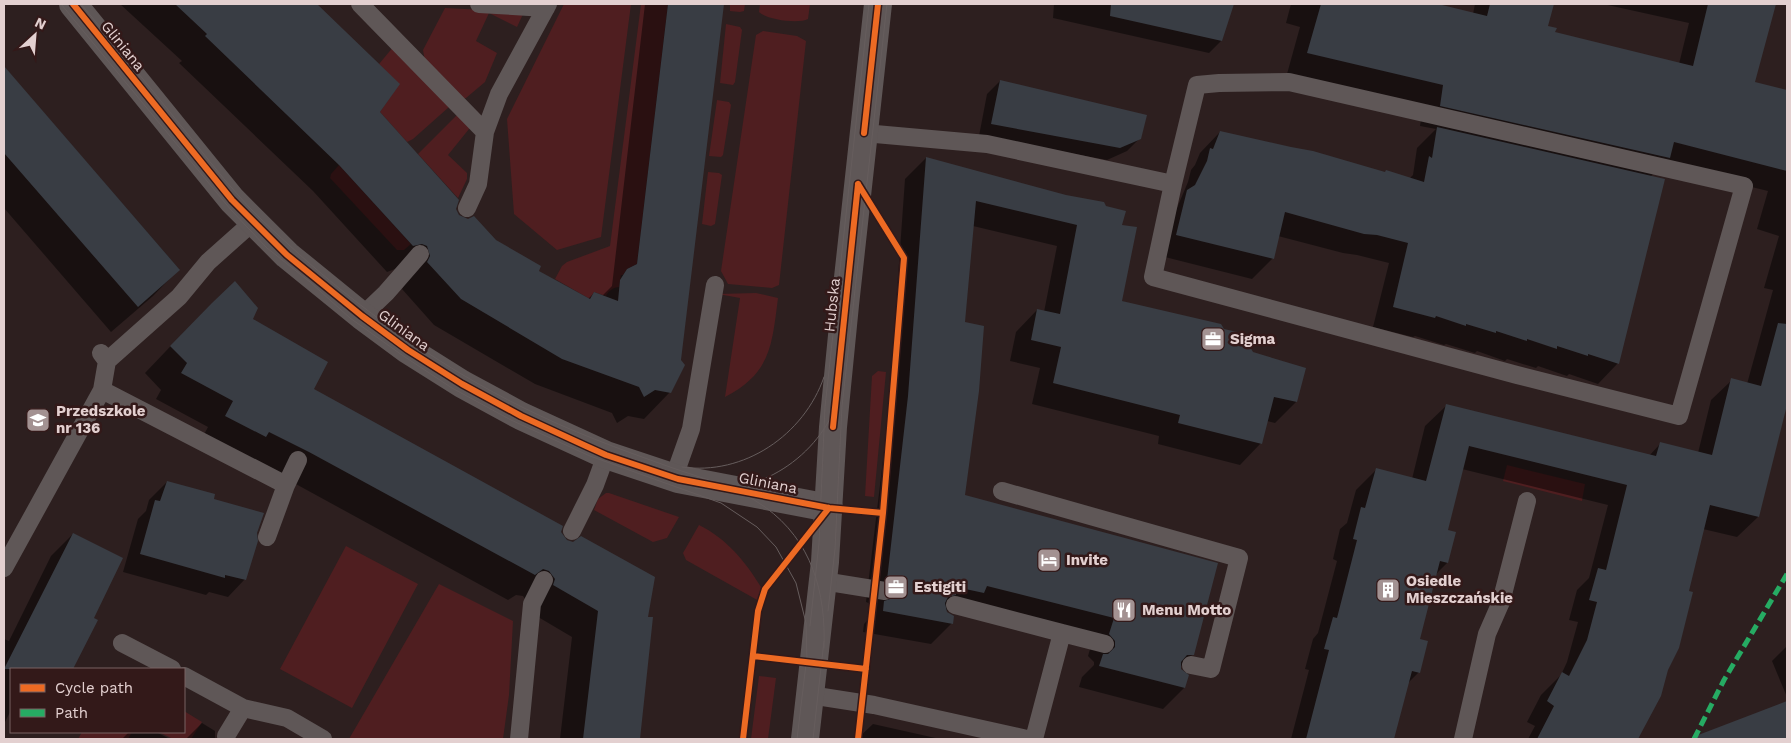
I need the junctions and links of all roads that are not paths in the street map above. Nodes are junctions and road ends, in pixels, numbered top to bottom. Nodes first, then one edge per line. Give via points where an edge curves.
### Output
1 (360, 4) edge
2 (480, 4) edge
3 (878, 4) edge
4 (77, 5) edge
5 (547, 6) edge
6 (485, 132) junction
7 (864, 133) junction
8 (1173, 184) junction
9 (467, 208) dead end
10 (254, 221) junction
11 (420, 254) dead end
12 (715, 285) dead end
13 (362, 316) junction
14 (102, 390) junction
15 (606, 455) junction
16 (298, 460) dead end
17 (674, 477) junction
18 (286, 485) junction
19 (1002, 491) dead end
20 (1527, 501) dead end
21 (829, 508) junction
22 (572, 531) dead end
23 (268, 537) dead end
24 (4, 568) edge
25 (544, 580) dead end
26 (823, 581) junction
27 (885, 591) dead end
28 (955, 605) dead end
29 (1062, 633) junction
30 (122, 643) dead end
31 (1105, 644) dead end
32 (1191, 665) dead end
33 (170, 668) edge
34 (185, 677) edge
35 (810, 695) junction
36 (243, 708) junction
37 (226, 736) dead end
38 (323, 739) edge
39 (519, 739) edge
40 (805, 739) edge
41 (1027, 739) edge
42 (1034, 739) edge
43 (1463, 739) edge

1 - 6 lane
2 - 5 lane
3 - 7 street, Hubska
4 - 10 street, Gliniana via 232,200
5 - 6 lane via 499,94
6 - 9 lane via 478,184
7 - 8 lane via 987,144
7 - 21 street, Hubska via 833,427
8 - 8 lane via 1153,277 1679,416 1744,186 1289,82 1197,85
10 - 13 street, Gliniana via 287,255
10 - 14 lane via 208,262 179,297 104,357
11 - 13 lane
12 - 17 lane via 691,429
13 - 15 street, Gliniana via 462,384 521,416
14 - 18 lane
14 - 24 lane
15 - 17 street, Gliniana
15 - 22 lane
16 - 18 lane
17 - 21 street, Gliniana
18 - 23 lane
19 - 32 lane via 1239,558 1211,669
20 - 43 lane via 1501,602 1487,634
21 - 26 street, Hubska
25 - 39 lane via 532,604
26 - 27 lane
26 - 35 street, Hubska
28 - 29 lane
29 - 31 lane
29 - 42 lane
30 - 33 lane
34 - 36 lane
35 - 40 street, Hubska
35 - 41 lane via 874,705
36 - 37 lane
36 - 38 lane via 286,718

